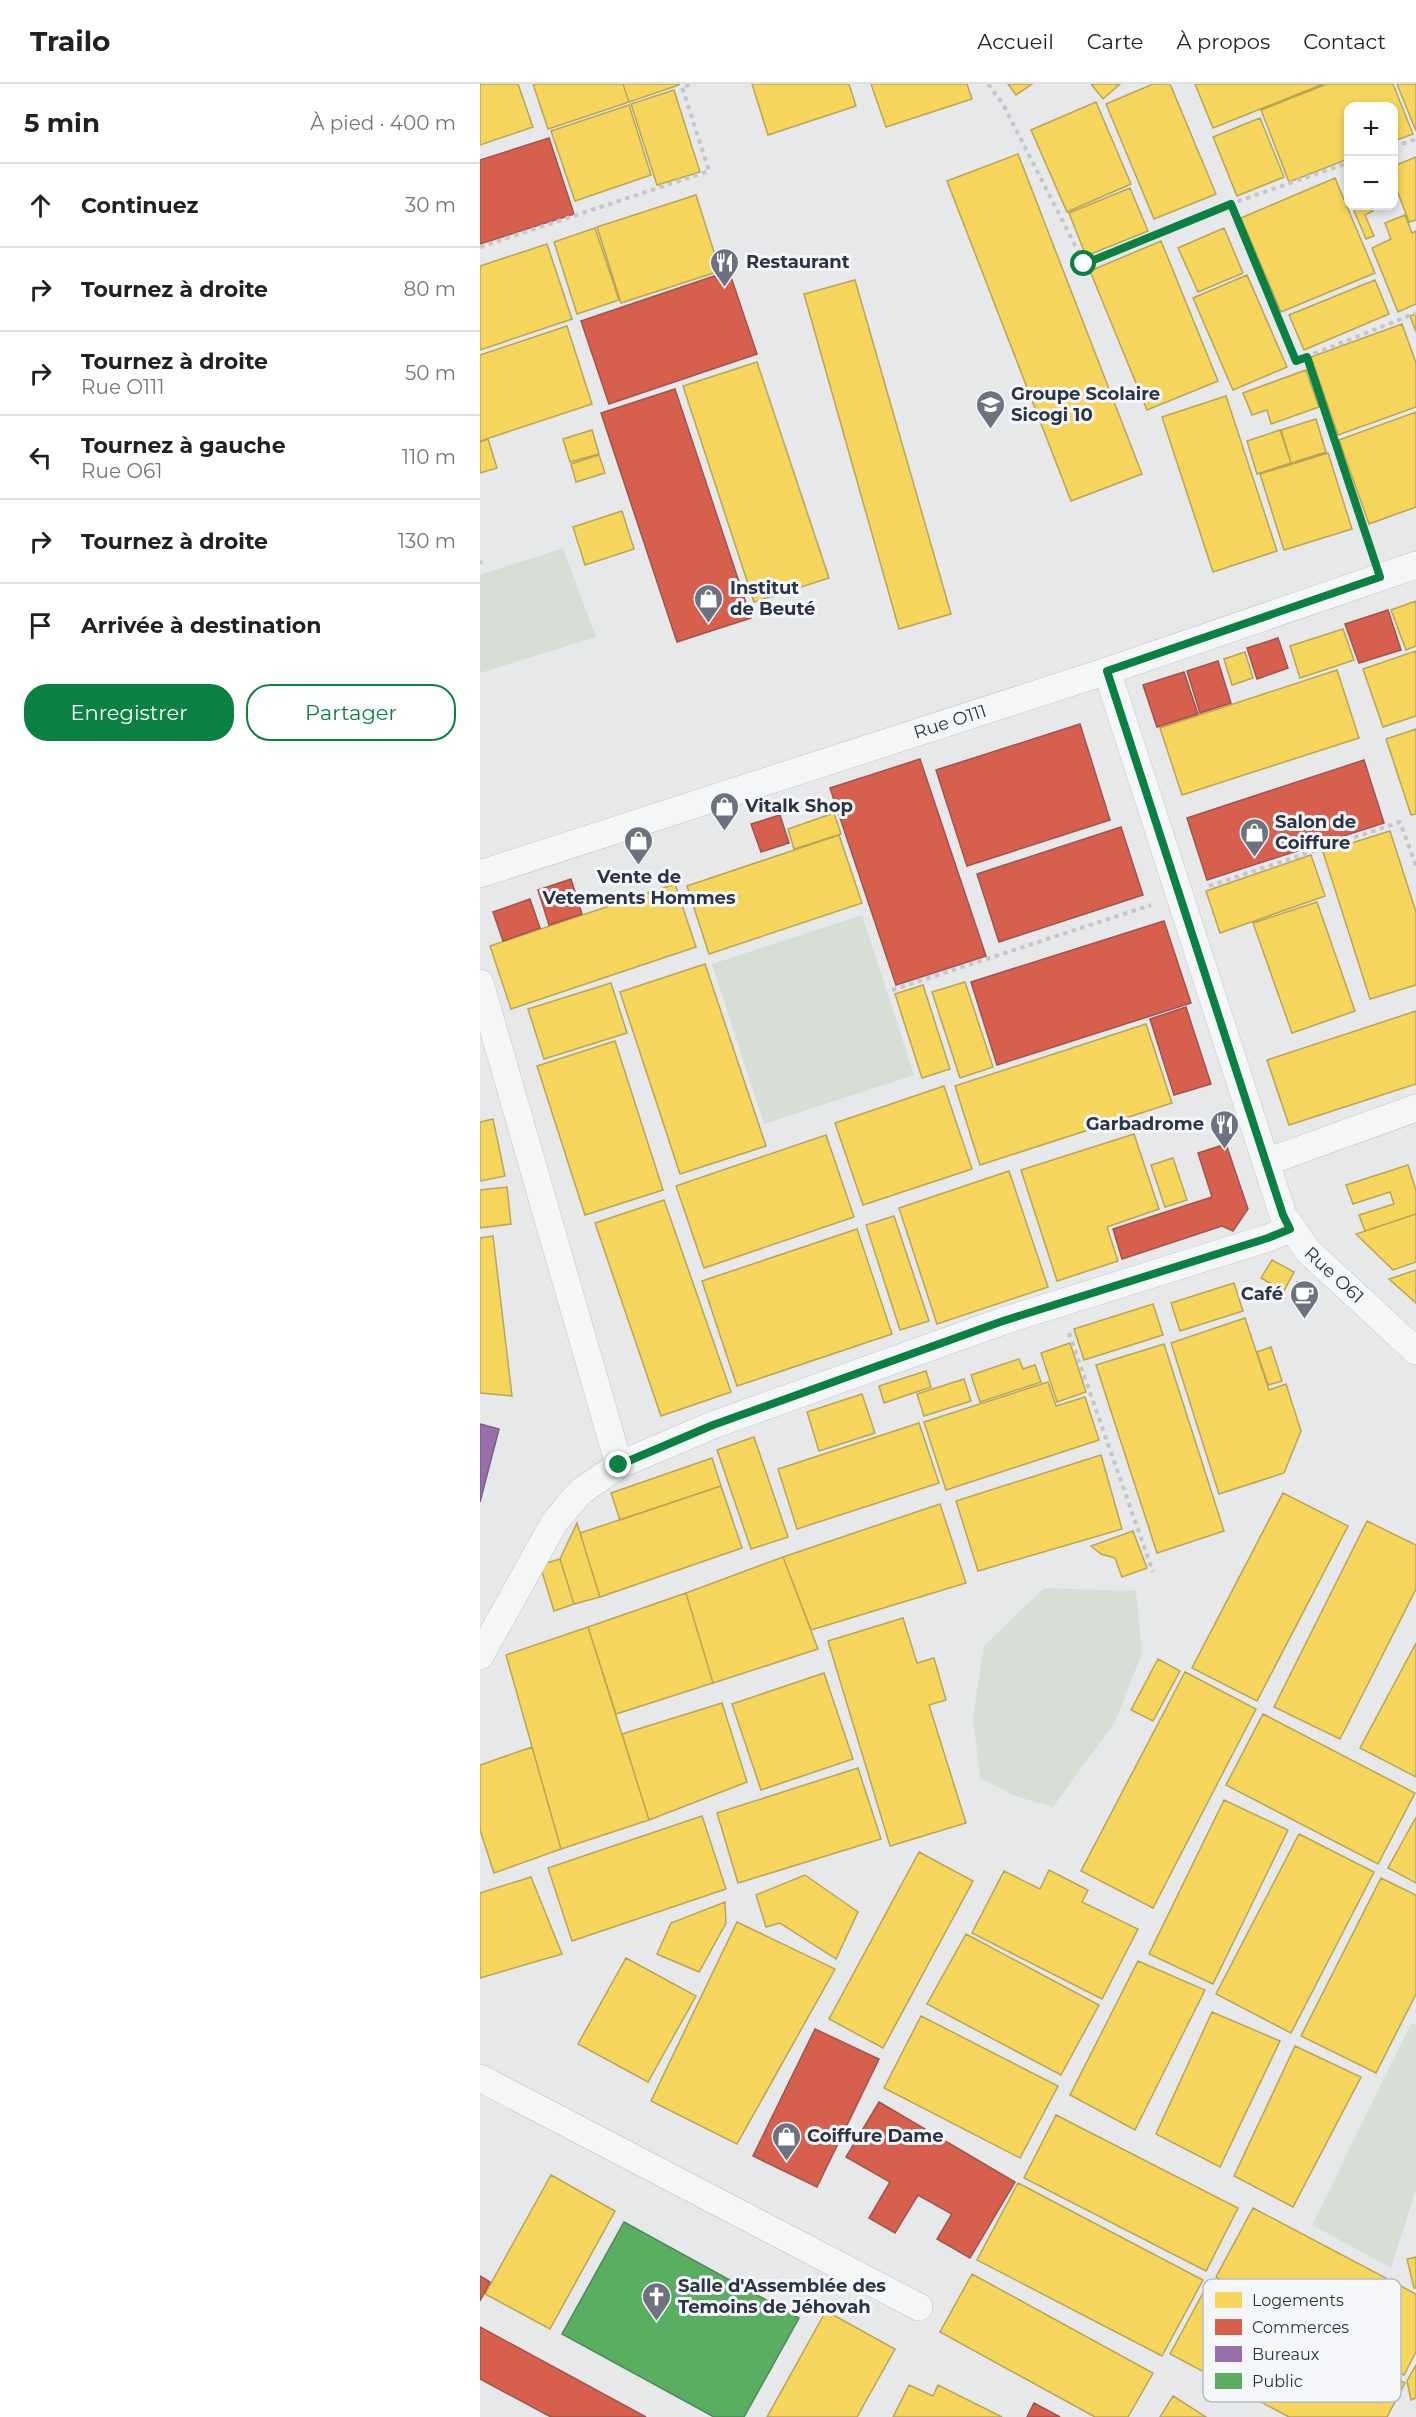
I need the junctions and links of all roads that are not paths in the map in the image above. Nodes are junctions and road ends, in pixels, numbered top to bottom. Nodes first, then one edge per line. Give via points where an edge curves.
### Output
1 (1416, 565) edge
2 (1107, 671) junction
3 (480, 874) edge
4 (480, 983) edge
5 (1416, 1108) edge
6 (1266, 1162) junction
7 (1290, 1229) junction
8 (1416, 1350) edge
9 (619, 1465) junction
10 (480, 1656) edge
11 (480, 2078) edge
12 (919, 2307) dead end

1 - 2 street, Rue O111
2 - 3 street, Rue O111
2 - 6 street, Rue O61
4 - 9 street
5 - 6 street
6 - 7 street, Rue O61
7 - 8 street, Rue O61 via 1308,1251
7 - 9 street via 1003,1321 713,1425
9 - 10 street via 580,1492 554,1523
11 - 12 street

